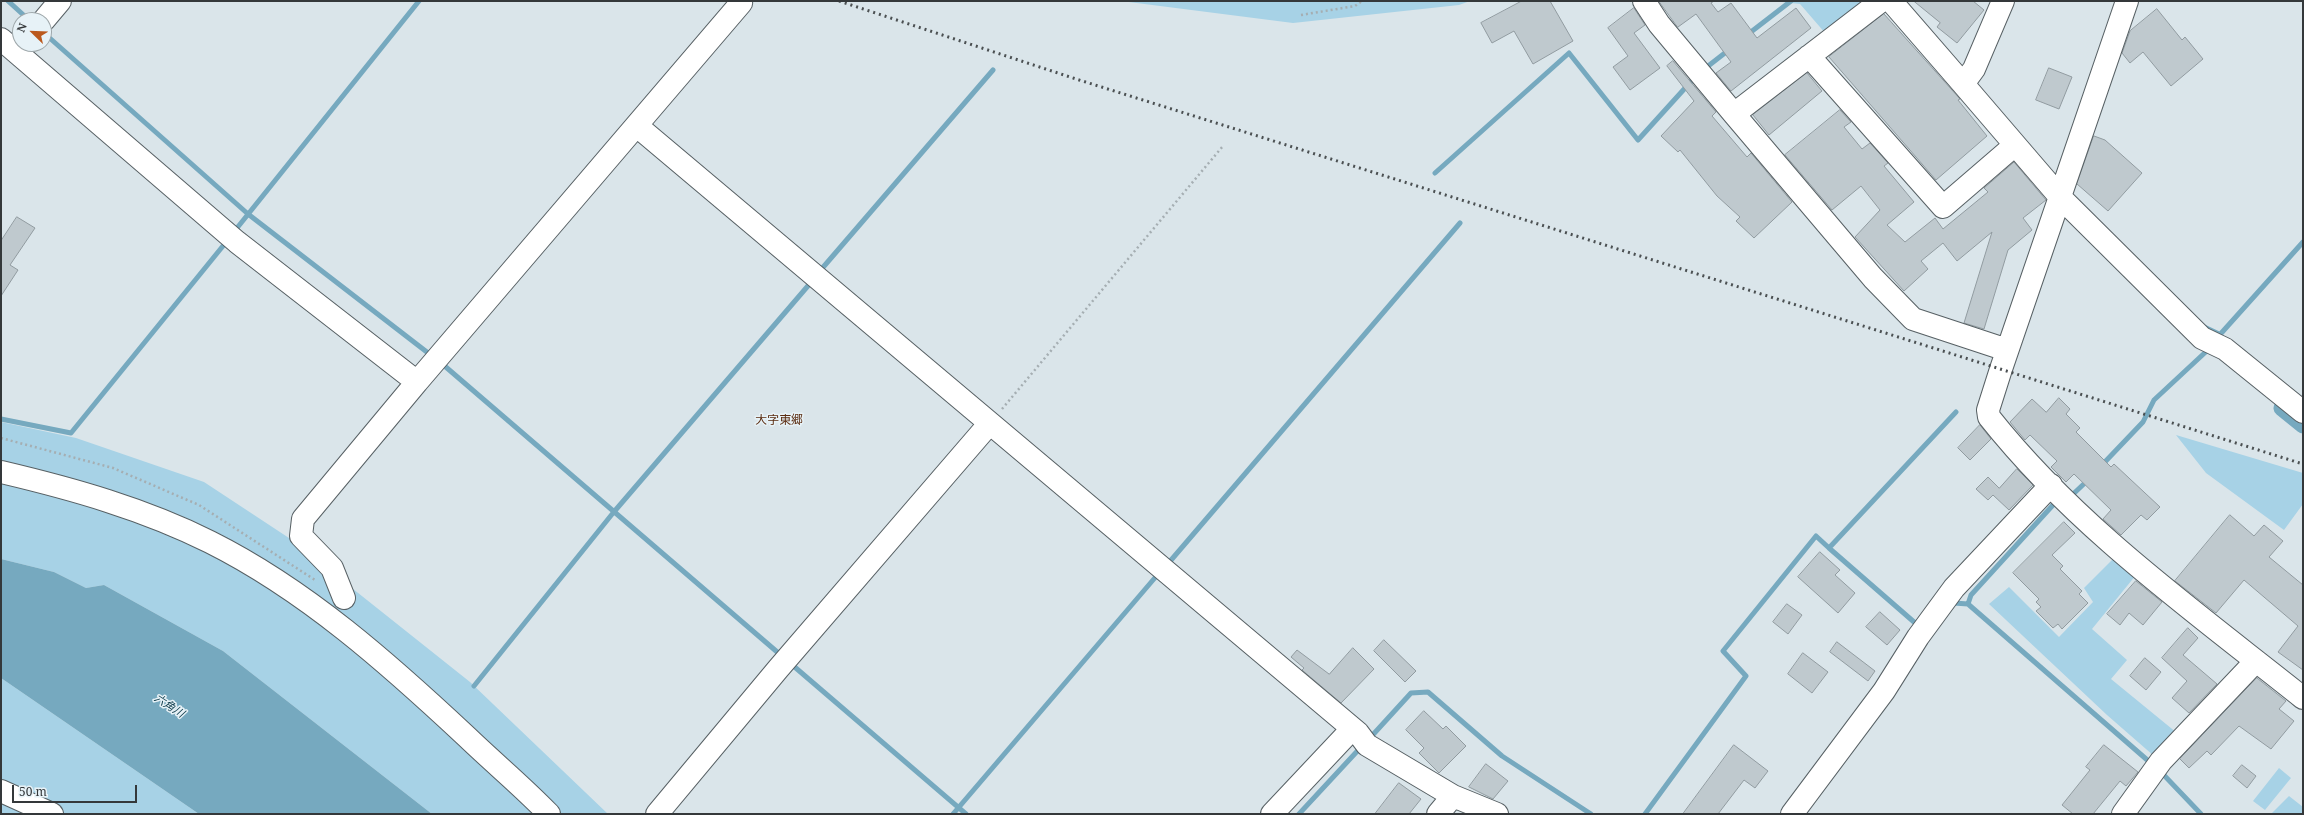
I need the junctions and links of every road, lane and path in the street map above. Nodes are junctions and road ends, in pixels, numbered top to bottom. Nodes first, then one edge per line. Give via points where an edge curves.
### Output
1 (740, 1) edge
2 (1362, 1) edge
3 (1644, 1) edge
4 (1881, 1) edge
5 (1891, 1) edge
6 (2003, 1) edge
7 (2127, 1) edge
8 (1301, 15) dead end
9 (10, 49) edge
10 (1809, 56) junction
11 (1967, 78) junction
12 (1734, 114) junction
13 (637, 126) junction
14 (2015, 145) junction
15 (1223, 146) dead end
16 (2062, 189) junction
17 (2007, 350) junction
18 (421, 378) junction
19 (2303, 412) edge
20 (990, 423) junction
21 (1, 472) edge
22 (2061, 495) junction
23 (344, 598) dead end
24 (2256, 661) junction
25 (2303, 698) edge
26 (1359, 736) junction
27 (1, 791) edge
28 (1452, 796) junction
29 (52, 814) edge
30 (549, 814) edge
31 (656, 814) edge
32 (1272, 814) edge
33 (1438, 814) edge
34 (1497, 814) edge
35 (1792, 814) edge
36 (2123, 814) edge

1 - 13 street via 741,3
2 - 8 path via 1355,6
3 - 12 street via 1659,24
4 - 10 street
5 - 11 street
6 - 11 street
7 - 16 street
9 - 18 street via 219,228
10 - 12 street
10 - 14 street via 1943,207
11 - 14 street
12 - 17 street via 1873,278 1913,320
13 - 18 street
13 - 20 street
14 - 16 street
15 - 20 path
16 - 17 street
16 - 19 street via 2202,338 2225,349
17 - 22 street via 1988,410 1989,417
18 - 23 street via 303,519 301,536 332,568
20 - 26 street
20 - 31 street
21 - 30 street via 136,509 210,542 271,576 329,618 414,687
22 - 24 street via 2143,571
22 - 35 street via 1954,588 1918,637 1884,691
24 - 25 street
24 - 36 street via 2156,767
26 - 28 street
26 - 32 street
27 - 29 street
28 - 33 street
28 - 34 street

